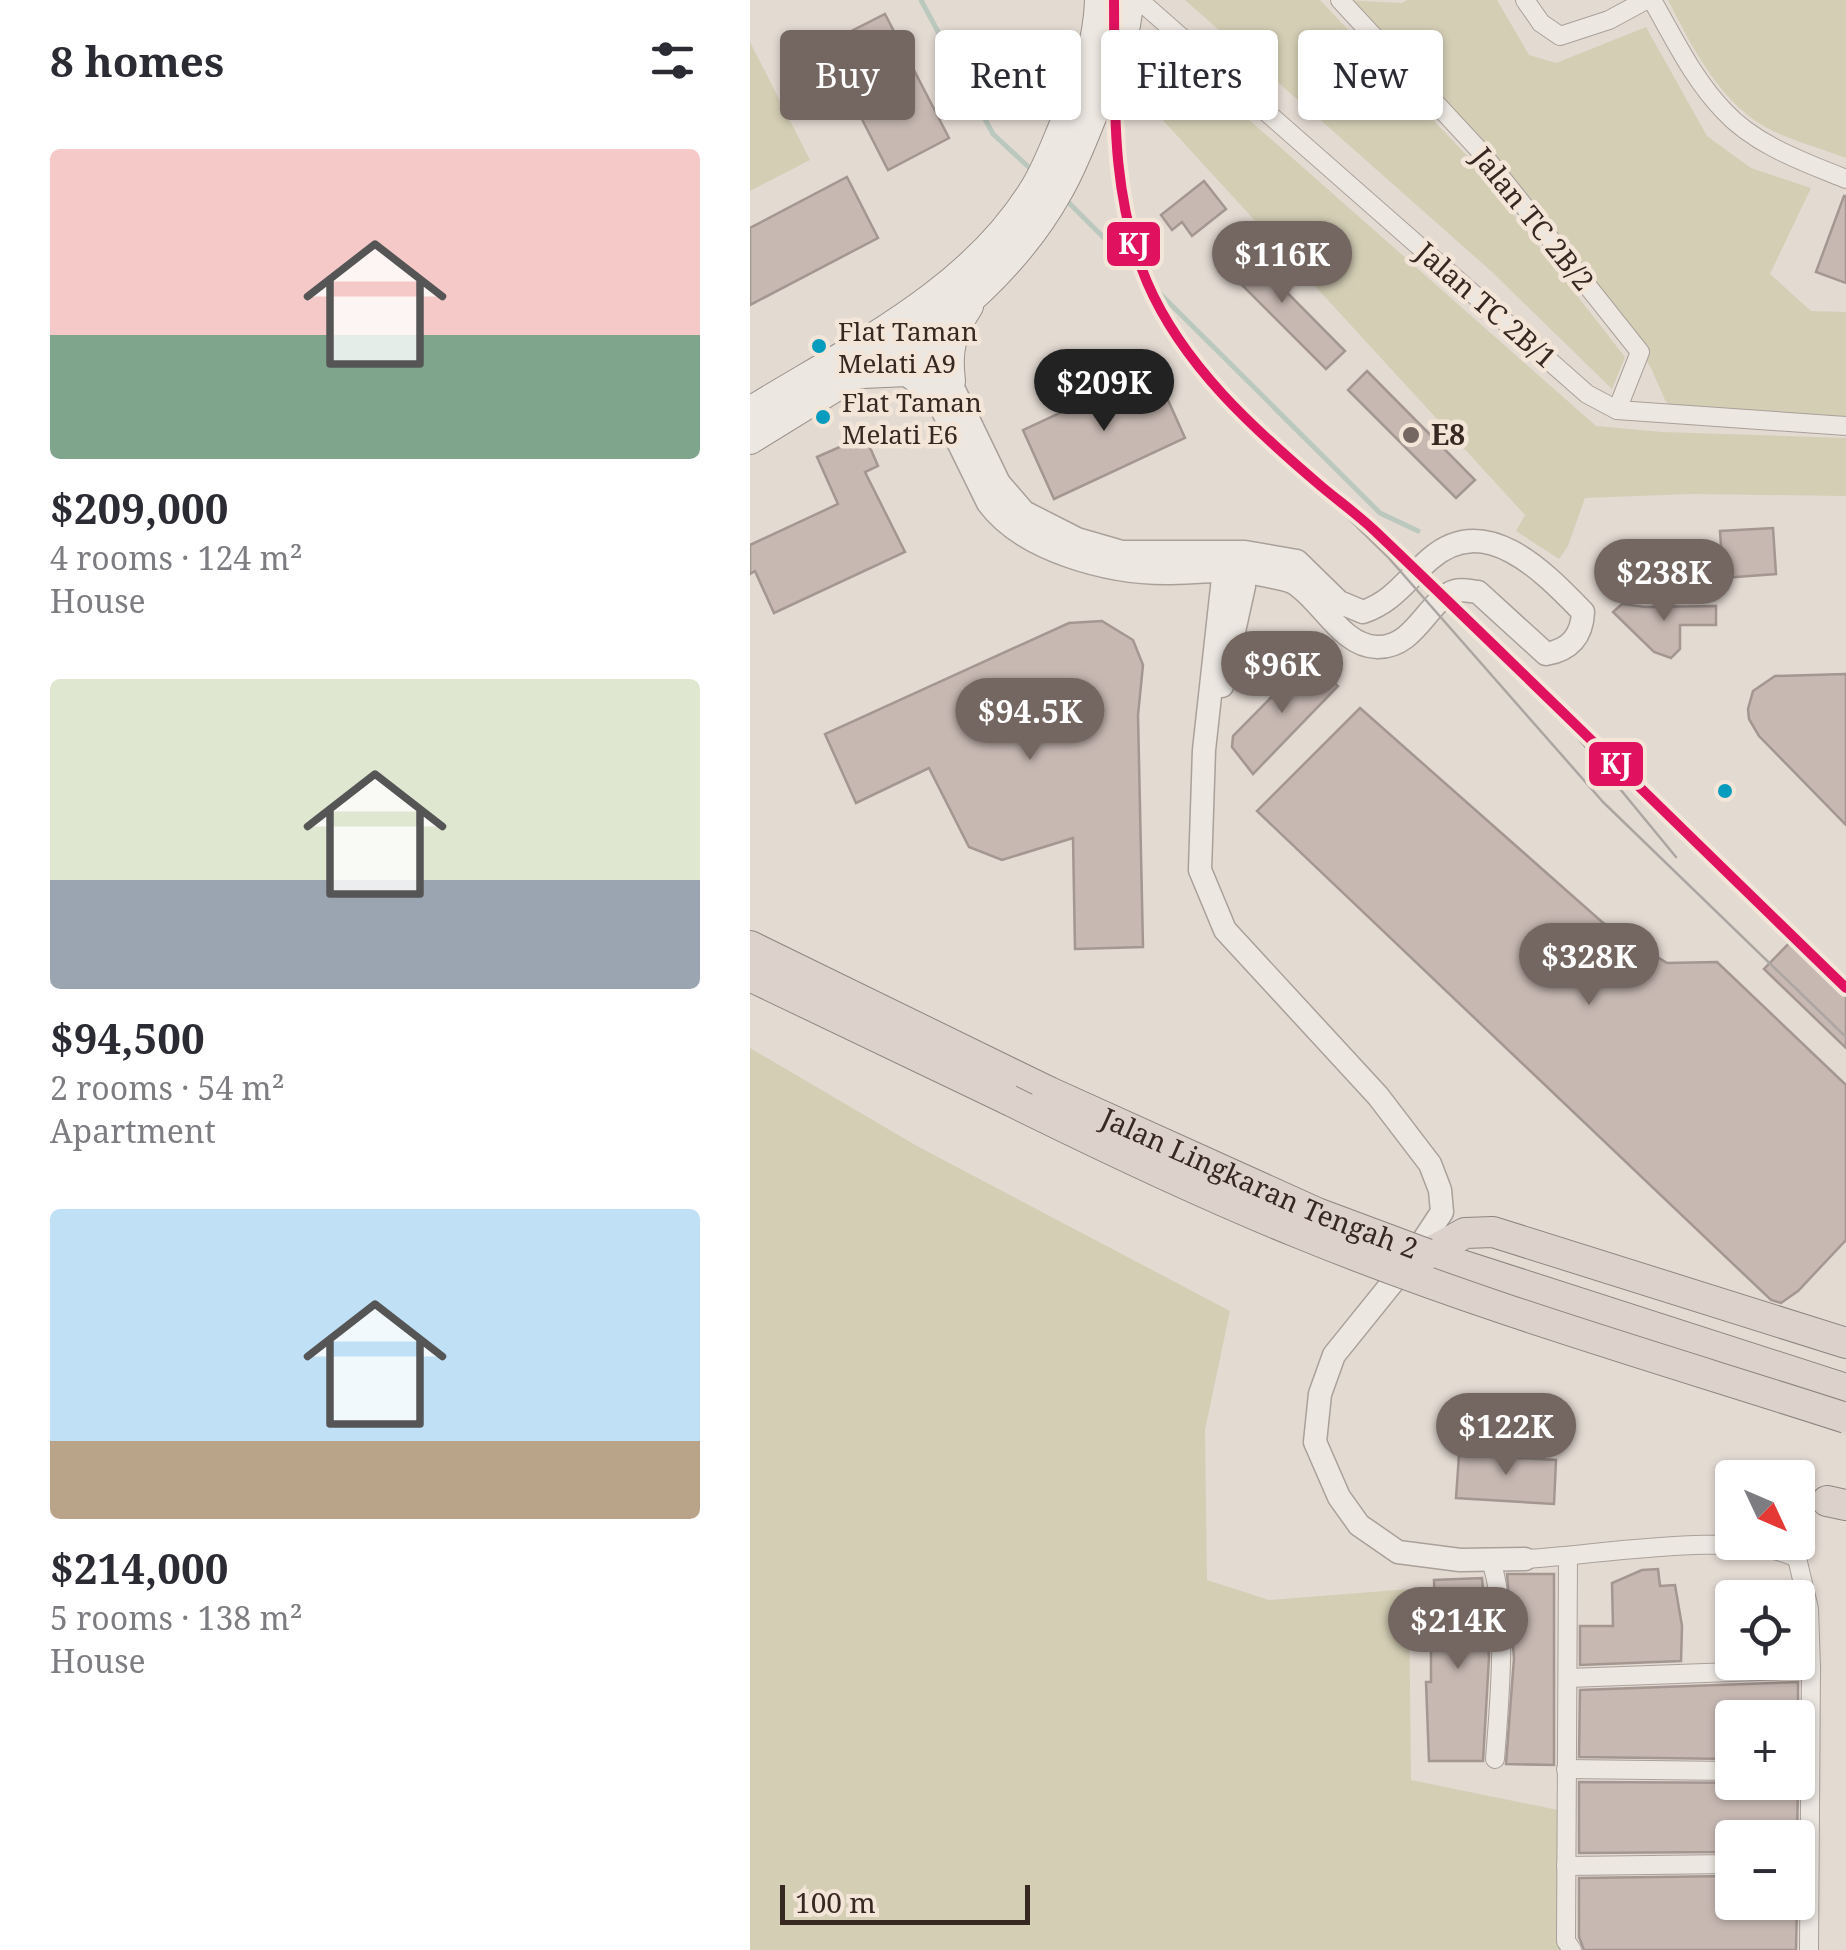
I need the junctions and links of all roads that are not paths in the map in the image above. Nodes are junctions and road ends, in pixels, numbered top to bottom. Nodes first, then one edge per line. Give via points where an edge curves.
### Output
1 (1099, 0) edge
2 (1340, 0) edge
3 (1525, 0) edge
4 (1649, 0) edge
5 (1139, 4) edge
6 (1846, 179) edge
7 (1050, 183) junction
8 (975, 297) junction
9 (912, 326) junction
10 (856, 375) junction
11 (943, 386) junction
12 (1617, 410) junction
13 (750, 412) edge
14 (1846, 426) edge
15 (750, 440) edge
16 (1235, 562) junction
17 (750, 930) edge
18 (750, 946) edge
19 (752, 978) edge
20 (830, 985) junction
21 (1428, 1254) junction
22 (1846, 1342) edge
23 (1846, 1388) edge
24 (1846, 1418) edge
25 (1568, 1557) junction
26 (1525, 1558) joint
27 (1490, 1559) junction
28 (1803, 1580) edge
29 (1715, 1673) edge
30 (1568, 1678) junction
31 (1495, 1759) dead end
32 (1566, 1769) junction
33 (1715, 1771) edge
34 (1715, 1864) edge
35 (1566, 1866) junction
36 (1807, 1920) edge
37 (1572, 1950) edge
38 (1809, 1950) edge

1 - 7 main road via 1082,84
2 - 12 street, Jalan TC 2B/2 via 1481,152 1640,352
3 - 4 street via 1541,24 1560,36
4 - 6 street via 1725,114 1753,136
5 - 7 main road via 1110,75
5 - 12 street, Jalan TC 2B/1 via 1587,394
7 - 8 main road via 1014,254
7 - 9 main road
8 - 9 main road
8 - 11 main road via 951,338
9 - 10 main road
9 - 11 street
9 - 13 main road
10 - 11 main road via 907,372
10 - 15 main road
11 - 16 street via 988,502 1038,545 1145,573
12 - 14 street, Jalan TC 2B/1
16 - 16 street via 1297,561 1340,602 1363,612 1384,604 1433,556 1456,544 1508,547 1583,612 1582,626 1562,651 1546,654 1478,592 1463,590 1452,592 1406,637 1375,648 1356,641 1293,582
16 - 27 street via 1230,655 1204,750 1200,870 1225,930 1378,1096 1430,1164 1440,1190 1442,1212 1334,1355 1320,1394 1315,1442 1339,1497 1380,1542 1398,1552
17 - 20 highway
18 - 20 highway, Jalan Lingkaran Tengah 2
19 - 24 highway, Jalan Lingkaran Tengah 2, bridge via 1302,1235
20 - 21 highway, Jalan Lingkaran Tengah 2, bridge via 1299,1206
21 - 22 highway via 1465,1233 1493,1232
21 - 23 highway, Jalan Lingkaran Tengah 2
25 - 26 street
25 - 28 street via 1640,1548 1781,1550 1797,1558
25 - 30 street
26 - 27 street
27 - 31 street via 1497,1576 1501,1678
29 - 30 street
30 - 32 street
32 - 33 street
32 - 35 street
34 - 35 street
35 - 37 street via 1566,1940
36 - 38 street

